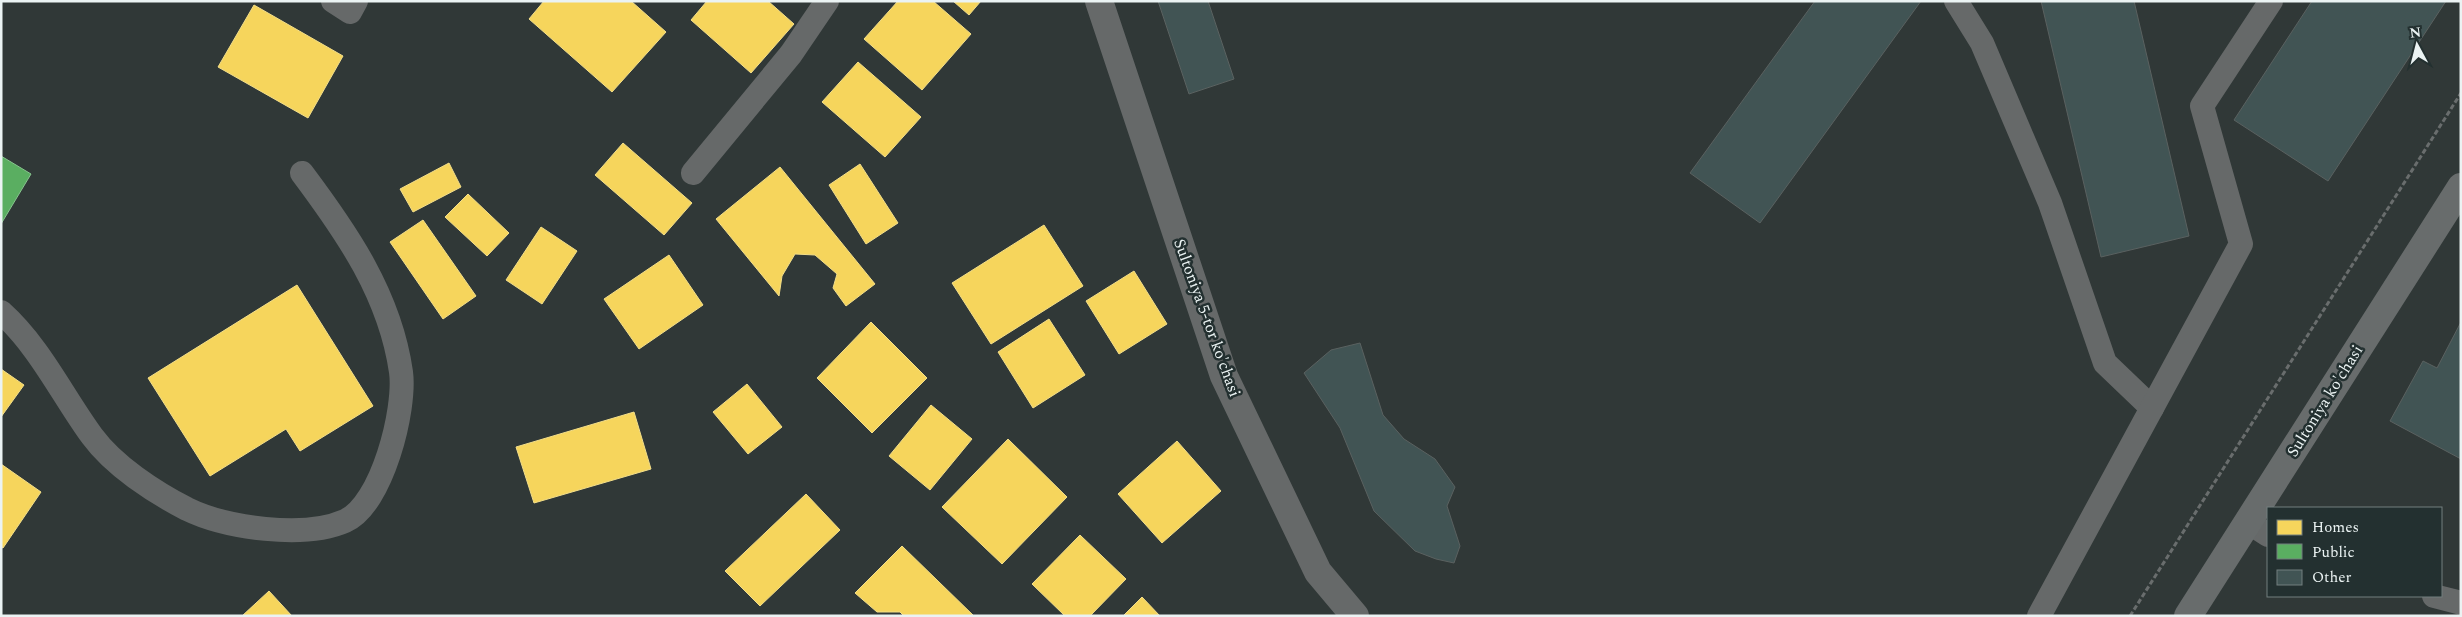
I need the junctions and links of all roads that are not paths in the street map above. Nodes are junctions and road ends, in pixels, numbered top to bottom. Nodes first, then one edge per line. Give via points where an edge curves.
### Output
1 (333, 1) edge
2 (356, 1) edge
3 (827, 1) edge
4 (1099, 1) edge
5 (1956, 1) edge
6 (2271, 1) edge
7 (302, 173) dead end
8 (693, 173) dead end
9 (2461, 187) edge
10 (1, 312) edge
11 (2152, 408) junction
12 (2271, 507) edge
13 (2267, 513) edge
14 (2258, 528) edge
15 (2438, 597) edge
16 (2461, 602) edge
17 (1355, 616) edge
18 (2039, 616) edge
19 (2188, 616) edge

1 - 2 lane via 350,12
3 - 8 lane via 791,54
4 - 17 street, Sultoniya 5-tor ko'chasi via 1224,376 1318,572
5 - 11 lane via 1982,43 2050,203 2105,363
6 - 11 lane via 2202,106 2240,244
7 - 10 lane via 372,278 390,326 401,373 399,409 384,469 369,498 346,521 317,529 266,530 221,523 187,509 152,488 119,464 93,438 46,365
9 - 12 street, Sultoniya ko'chasi
11 - 18 lane
13 - 14 street, Sultoniya ko'chasi
14 - 19 street, Sultoniya ko'chasi
15 - 16 lane

